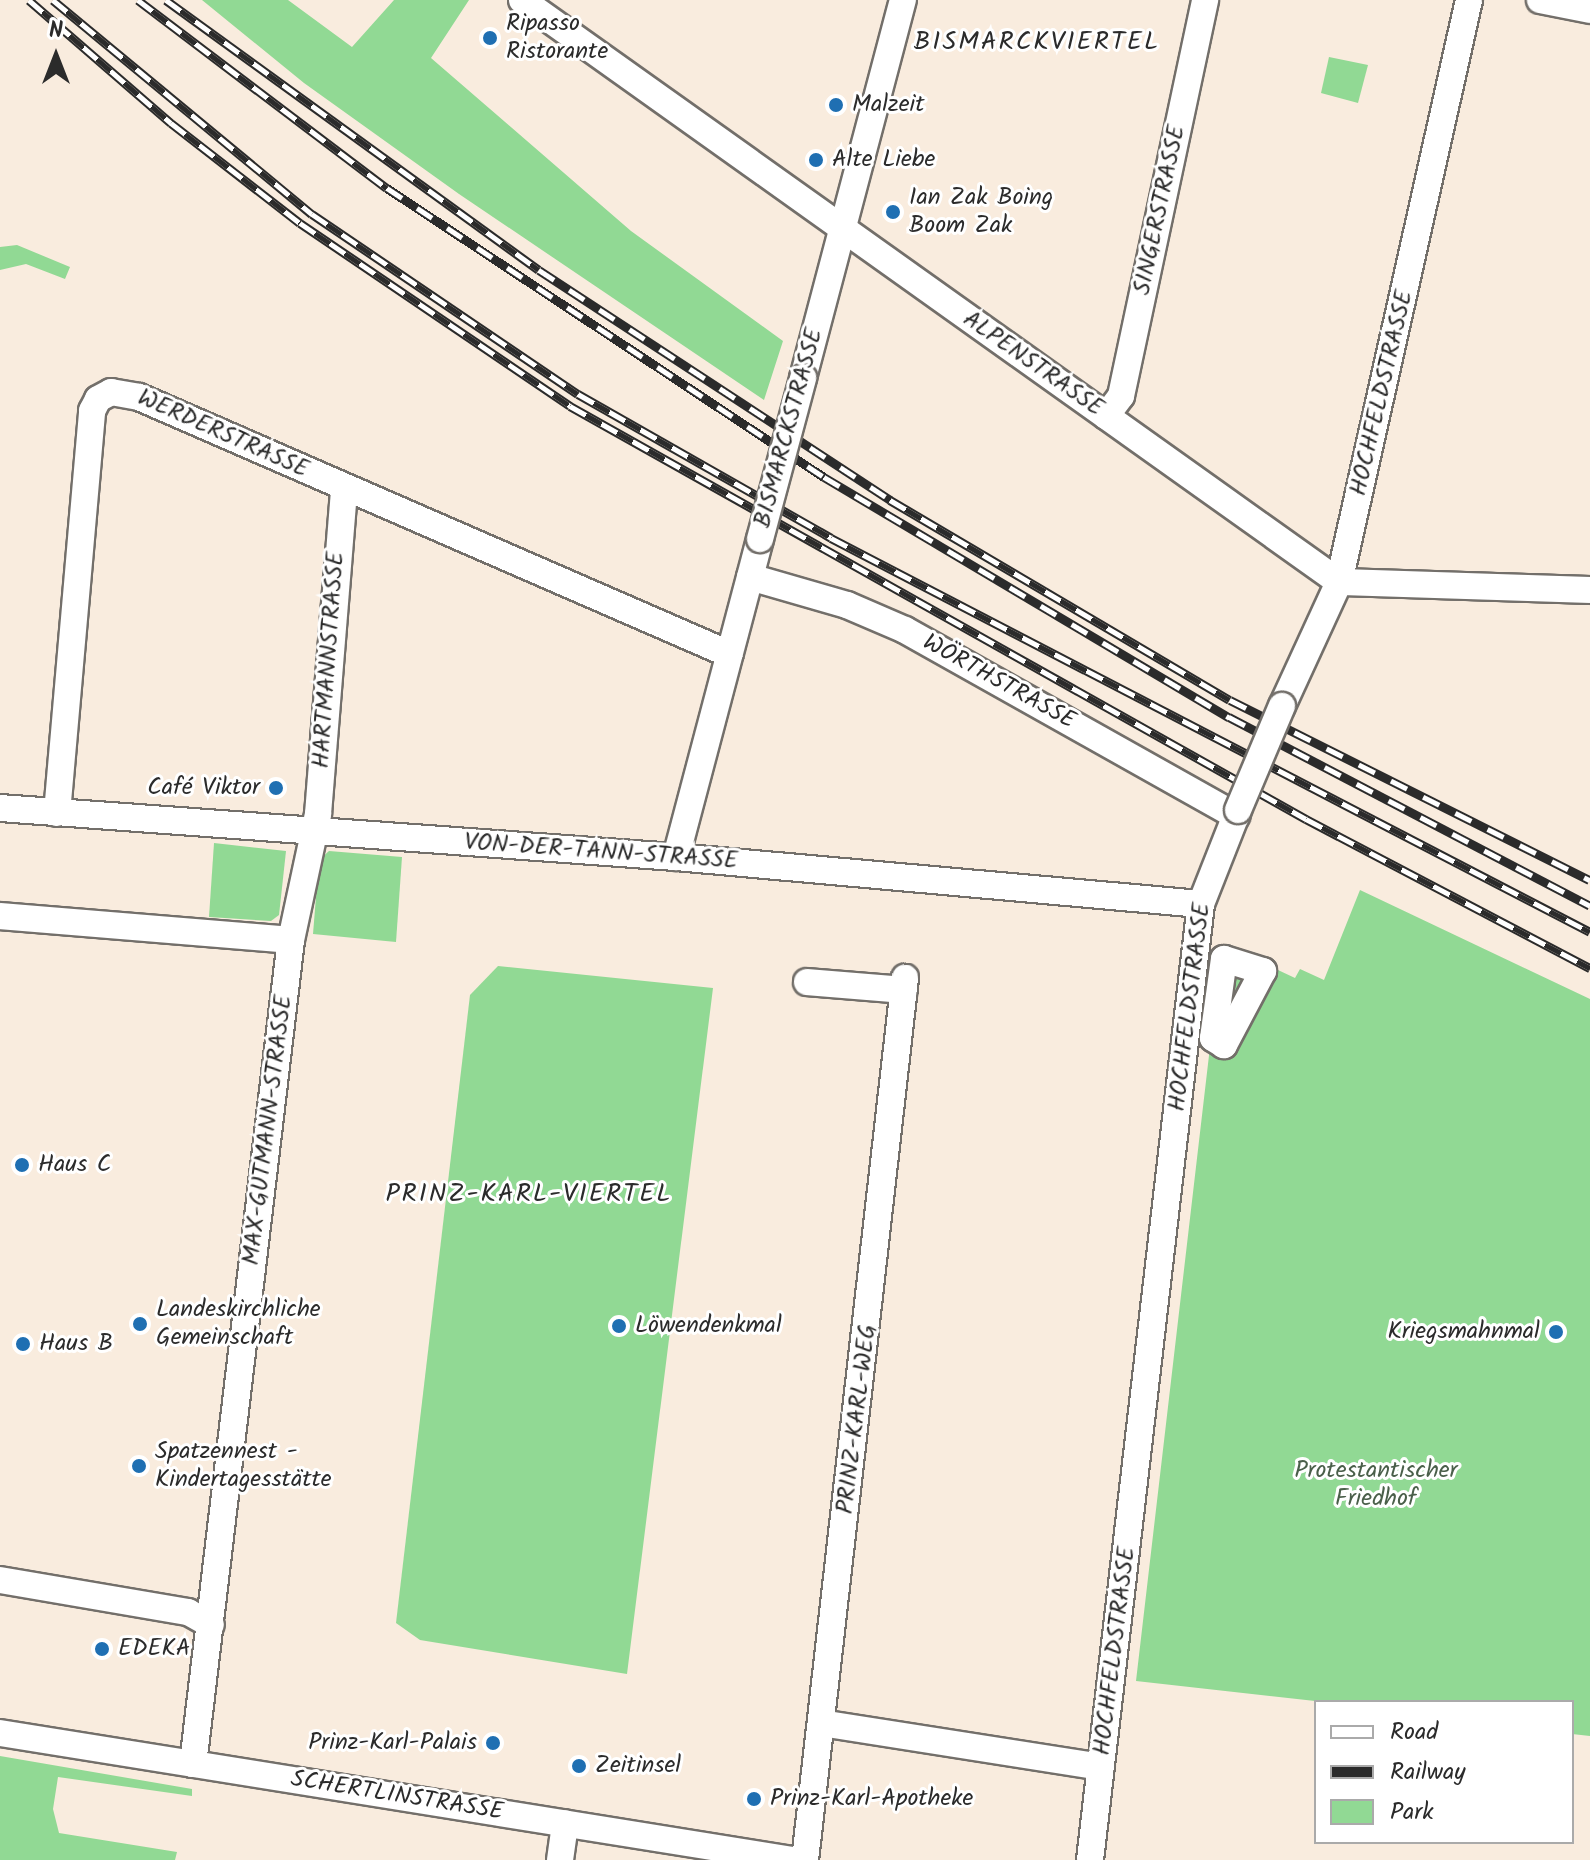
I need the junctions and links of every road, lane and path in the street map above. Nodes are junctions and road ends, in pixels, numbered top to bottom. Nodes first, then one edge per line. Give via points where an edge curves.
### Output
1 (522, 0) edge
2 (903, 0) edge
3 (1205, 0) edge
4 (1469, 0) edge
5 (1540, 0) edge
6 (1590, 10) edge
7 (842, 229) junction
8 (1106, 416) junction
9 (344, 488) junction
10 (750, 577) junction
11 (1339, 582) junction
12 (1590, 590) edge
13 (729, 654) junction
14 (0, 808) edge
15 (57, 813) junction
16 (1237, 813) junction
17 (311, 830) junction
18 (676, 857) junction
19 (1201, 904) junction
20 (0, 916) edge
21 (291, 940) junction
22 (807, 982) dead end
23 (0, 1580) edge
24 (211, 1625) junction
25 (821, 1723) junction
26 (0, 1733) edge
27 (193, 1764) junction
28 (1101, 1767) junction
29 (565, 1823) junction
30 (560, 1860) edge
31 (793, 1860) edge
32 (805, 1860) edge
33 (1090, 1860) edge

1 - 7 street, ALPENSTRASSE
2 - 7 street, BISMARCKSTRASSE
3 - 8 street, SINGERSTRASSE via 1121,396
4 - 11 street, HOCHFELDSTRASSE
5 - 6 street
7 - 8 street, ALPENSTRASSE
7 - 10 street, BISMARCKSTRASSE, bridge
8 - 11 street, ALPENSTRASSE
9 - 13 street, WERDERSTRASSE
9 - 15 street, WERDERSTRASSE via 125,391 98,399 88,451
9 - 17 street, HARTMANNSTRASSE via 318,814
10 - 13 street, BISMARCKSTRASSE
10 - 16 street, WÖRTHSTRASSE via 847,605 905,630
11 - 12 street
11 - 16 street, HOCHFELDSTRASSE, bridge
13 - 18 street, BISMARCKSTRASSE
14 - 15 street, VON-DER-TANN-STRASSE
15 - 17 street, VON-DER-TANN-STRASSE
16 - 19 street, HOCHFELDSTRASSE
17 - 18 street, VON-DER-TANN-STRASSE
17 - 21 street, MAX-GUTMANN-STRASSE
18 - 19 street, VON-DER-TANN-STRASSE
19 - 28 street, HOCHFELDSTRASSE
20 - 21 street
21 - 24 street, MAX-GUTMANN-STRASSE
22 - 25 street, PRINZ-KARL-WEG via 904,984
23 - 24 street via 188,1612
24 - 27 street, MAX-GUTMANN-STRASSE
25 - 28 street
25 - 32 street, PRINZ-KARL-WEG
26 - 27 street, SCHERTLINSTRASSE
27 - 29 street, SCHERTLINSTRASSE
28 - 33 street, HOCHFELDSTRASSE
29 - 30 street
29 - 31 street, SCHERTLINSTRASSE

